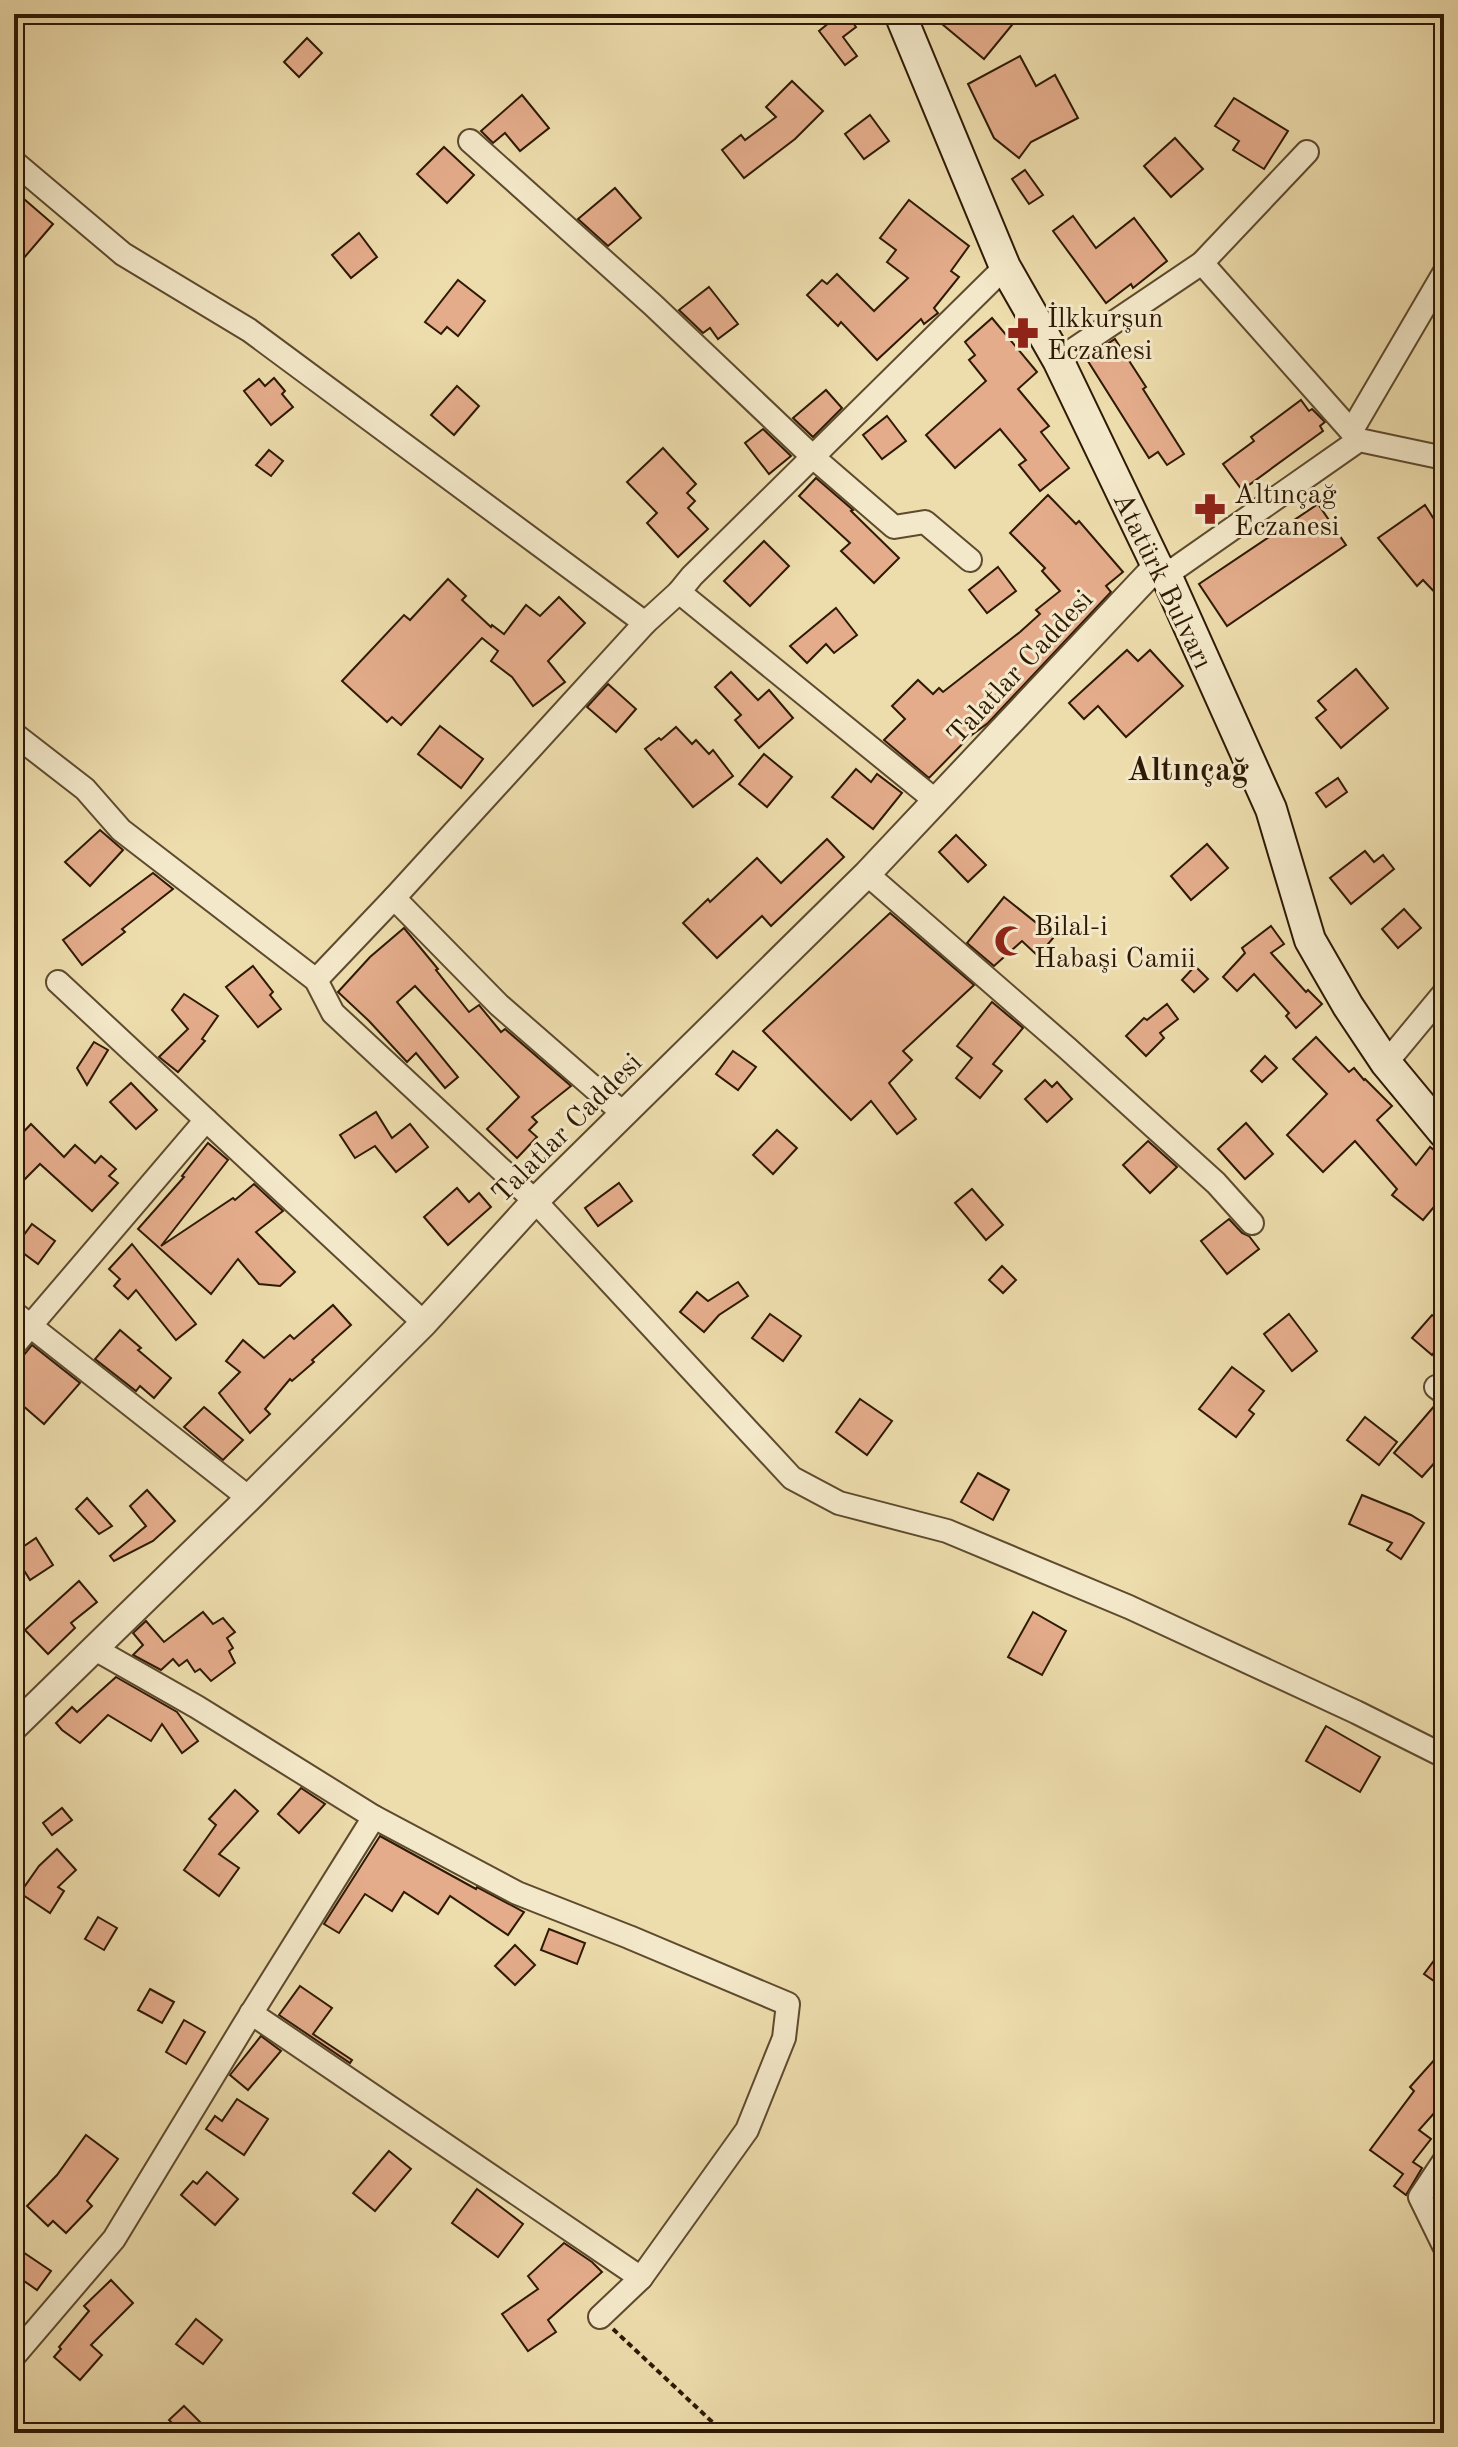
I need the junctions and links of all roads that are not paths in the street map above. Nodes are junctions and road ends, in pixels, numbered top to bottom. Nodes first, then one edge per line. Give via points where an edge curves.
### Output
1 (900, 14) edge
2 (470, 141) dead end
3 (1307, 152) dead end
4 (14, 162) edge
5 (1202, 263) junction
6 (1005, 267) junction
7 (1444, 273) edge
8 (1058, 360) junction
9 (1356, 435) junction
10 (813, 457) junction
11 (1444, 458) edge
12 (970, 560) dead end
13 (1162, 571) junction
14 (679, 592) junction
15 (645, 623) junction
16 (14, 734) edge
17 (936, 801) junction
18 (867, 874) junction
19 (394, 898) junction
20 (316, 980) junction
21 (58, 982) dead end
22 (1444, 993) edge
23 (1386, 1063) junction
24 (624, 1114) junction
25 (206, 1120) junction
26 (1444, 1133) edge
27 (535, 1201) junction
28 (1252, 1223) dead end
29 (22, 1320) edge
30 (424, 1323) junction
31 (14, 1345) edge
32 (249, 1498) junction
33 (95, 1649) junction
34 (14, 1727) edge
35 (1444, 1756) edge
36 (374, 1817) junction
37 (251, 2013) junction
38 (1444, 2161) edge
39 (1444, 2246) edge
40 (641, 2278) junction
41 (600, 2317) road end
42 (15, 2352) edge

1 - 6 main road, Atatürk Bulvarı
2 - 10 street
3 - 5 street
4 - 15 street via 123,254 249,330
5 - 8 street
5 - 9 street
6 - 8 main road, Atatürk Bulvarı
6 - 10 street
7 - 9 street
8 - 13 main road, Atatürk Bulvarı
9 - 11 street
9 - 13 street
10 - 12 street via 894,527 925,522
10 - 14 street
13 - 17 street, Talatlar Caddesi
13 - 23 main road, Atatürk Bulvarı via 1271,809 1310,940
14 - 15 street
14 - 17 street
15 - 19 street
16 - 20 street via 85,789 121,830
17 - 18 street, Talatlar Caddesi
18 - 24 street, Talatlar Caddesi
18 - 28 street via 1216,1183
19 - 20 street
19 - 24 street via 499,1005
20 - 27 street via 333,1013
21 - 25 street
22 - 23 street
23 - 26 main road, Atatürk Bulvarı
24 - 27 street, Talatlar Caddesi
25 - 29 street
25 - 30 street
27 - 30 street, Talatlar Caddesi
27 - 35 street via 792,1478 839,1503 947,1531 1129,1607
29 - 31 street
29 - 32 street
30 - 32 street, Talatlar Caddesi
32 - 33 street, Talatlar Caddesi
33 - 34 street, Talatlar Caddesi
33 - 36 street
36 - 37 street
36 - 40 street via 517,1893 788,2004 784,2038 747,2130
37 - 40 street
37 - 42 street via 114,2239
38 - 39 street via 1420,2197
40 - 41 street

